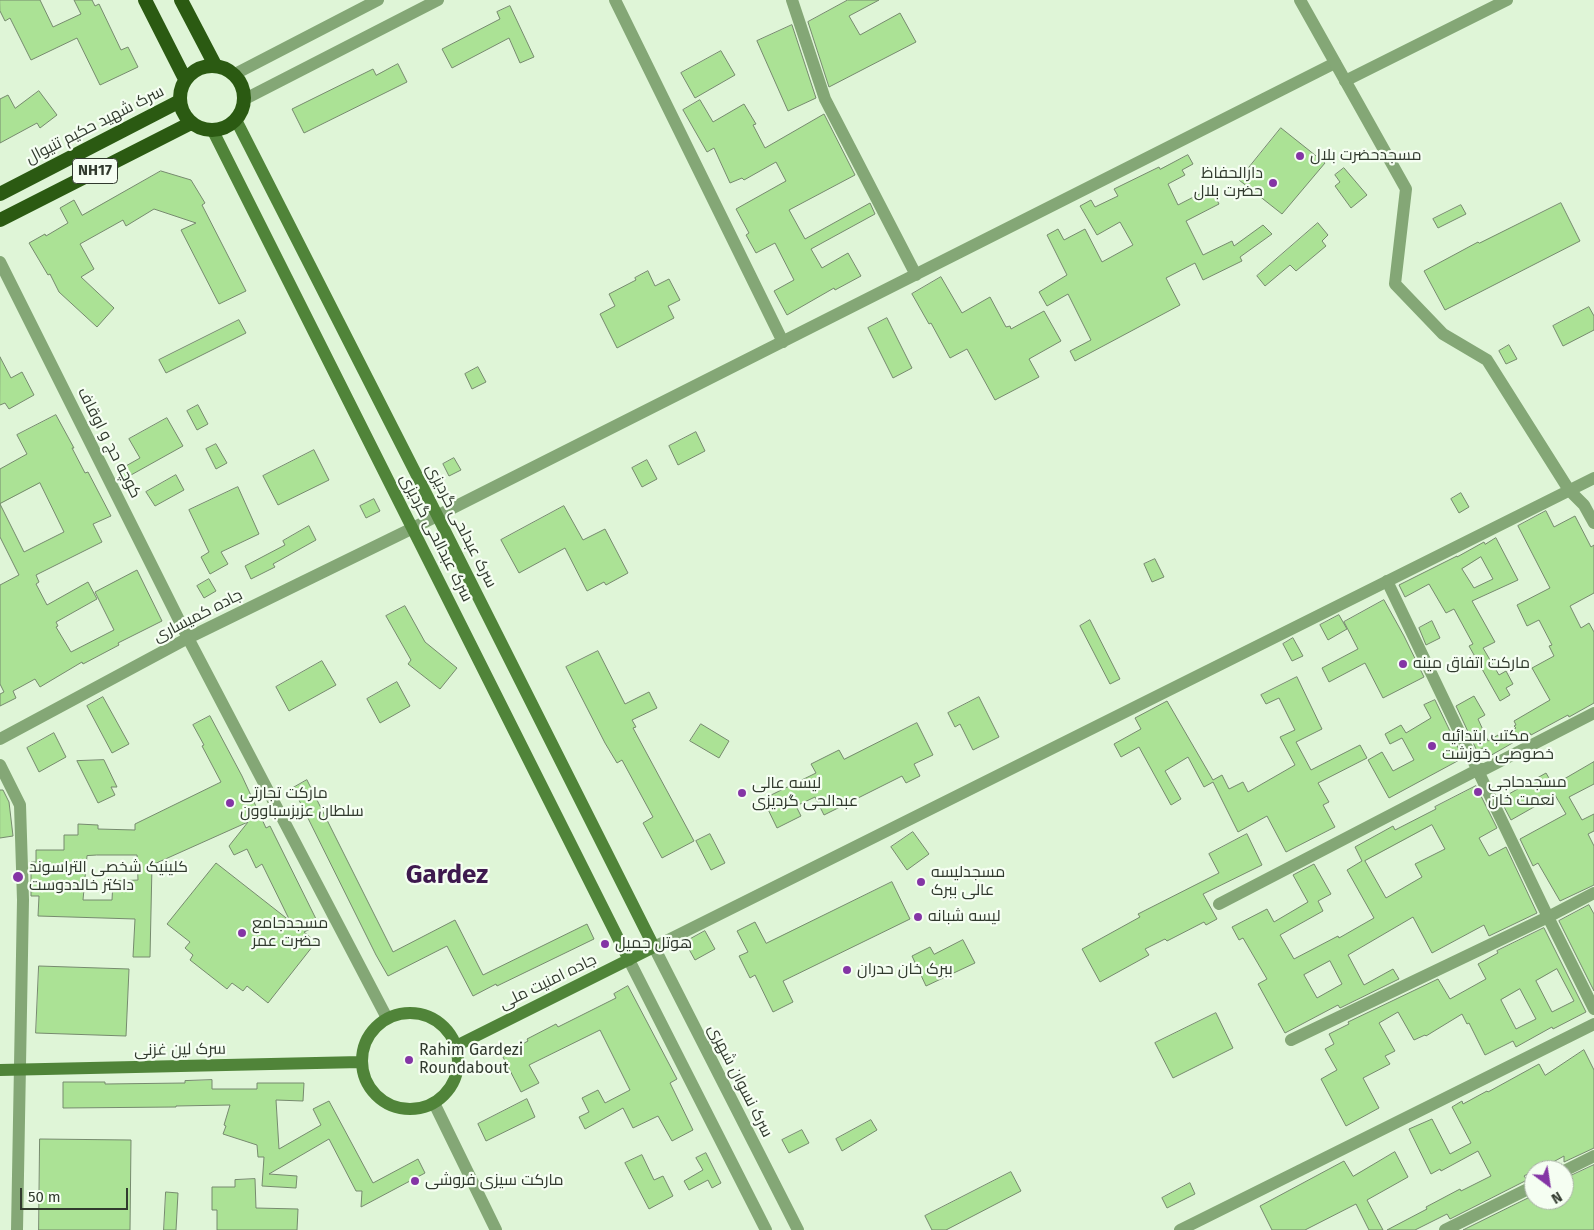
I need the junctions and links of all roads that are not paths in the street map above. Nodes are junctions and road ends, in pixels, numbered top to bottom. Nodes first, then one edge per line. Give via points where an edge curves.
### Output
1 (145, 0) edge
2 (181, 0) edge
3 (378, 0) edge
4 (438, 0) edge
5 (615, 0) edge
6 (792, 0) edge
7 (1300, 0) edge
8 (1507, 0) edge
9 (1335, 63) junction
10 (215, 65) junction
11 (235, 74) junction
12 (185, 80) junction
13 (1345, 81) junction
14 (245, 99) junction
15 (180, 101) junction
16 (236, 120) junction
17 (191, 123) junction
18 (213, 131) junction
19 (0, 194) edge
20 (0, 220) edge
21 (0, 262) edge
22 (916, 275) junction
23 (783, 342) junction
24 (1594, 478) edge
25 (1569, 490) junction
26 (437, 515) junction
27 (1594, 523) edge
28 (413, 528) junction
29 (1387, 581) junction
30 (188, 638) junction
31 (1594, 713) edge
32 (0, 739) edge
33 (0, 765) edge
34 (1478, 769) junction
35 (1594, 893) edge
36 (1219, 904) dead end
37 (1548, 917) junction
38 (654, 947) junction
39 (628, 960) junction
40 (1594, 1008) edge
41 (387, 1018) junction
42 (1594, 1024) edge
43 (1291, 1040) dead end
44 (456, 1046) junction
45 (361, 1062) junction
46 (0, 1070) edge
47 (21, 1070) junction
48 (434, 1103) junction
49 (1594, 1156) edge
50 (1574, 1166) edge
51 (1524, 1191) edge
52 (17, 1230) edge
53 (496, 1230) edge
54 (766, 1230) edge
55 (798, 1230) edge
56 (1180, 1230) edge
57 (1445, 1230) edge

1 - 12 highway
2 - 10 highway
3 - 11 street
4 - 14 street
5 - 23 street
6 - 22 street via 824,98
7 - 9 street
8 - 13 street
9 - 13 street
9 - 22 street, جاده کمیساری
10 - 11 highway
10 - 12 highway via 203,66
11 - 14 highway
12 - 15 highway via 180,90
13 - 25 street via 1406,189 1395,284 1443,334 1487,360
14 - 16 highway
15 - 17 highway via 183,113
15 - 19 highway, سرک شهید حکیم تنیوال / NH17
16 - 18 highway via 226,128
16 - 26 main road, سرک عبدلحی گردیزی
17 - 18 highway
17 - 20 highway, NH17
18 - 28 main road, سرک عبدالحی گردیزی
21 - 30 street, کوچه حج و اوقاف
22 - 23 street, جاده کمیساری
23 - 26 street, جاده کمیساری
24 - 25 street
25 - 27 street via 1584,504
25 - 29 street
26 - 28 street, جاده کمیساری
26 - 38 main road, سرک عبدلحی گردیزی
28 - 30 street, جاده کمیساری
28 - 39 main road, سرک عبدالحی گردیزی
29 - 34 street
29 - 38 street
30 - 32 street, جاده کمیساری
30 - 41 street, کوچه حج و اوقاف
31 - 34 street via 1485,769
33 - 47 street via 20,805 23,900
34 - 36 street
34 - 37 street
35 - 37 street
37 - 40 street
37 - 43 street
38 - 39 main road, جاده امنیت ملی
38 - 55 street, سرک نسوان شهری
39 - 44 main road, جاده امنیت ملی
39 - 54 street
41 - 44 main road via 403,1013 420,1014 436,1020 448,1031
41 - 45 main road via 364,1044
42 - 56 street
44 - 48 main road via 459,1062 455,1079 447,1093
45 - 47 main road, سرک لین غزنی
45 - 48 main road via 364,1078 386,1103 401,1109 418,1109
46 - 47 main road, سرک لین غزنی
47 - 52 street
48 - 53 street
49 - 50 street
51 - 57 street

